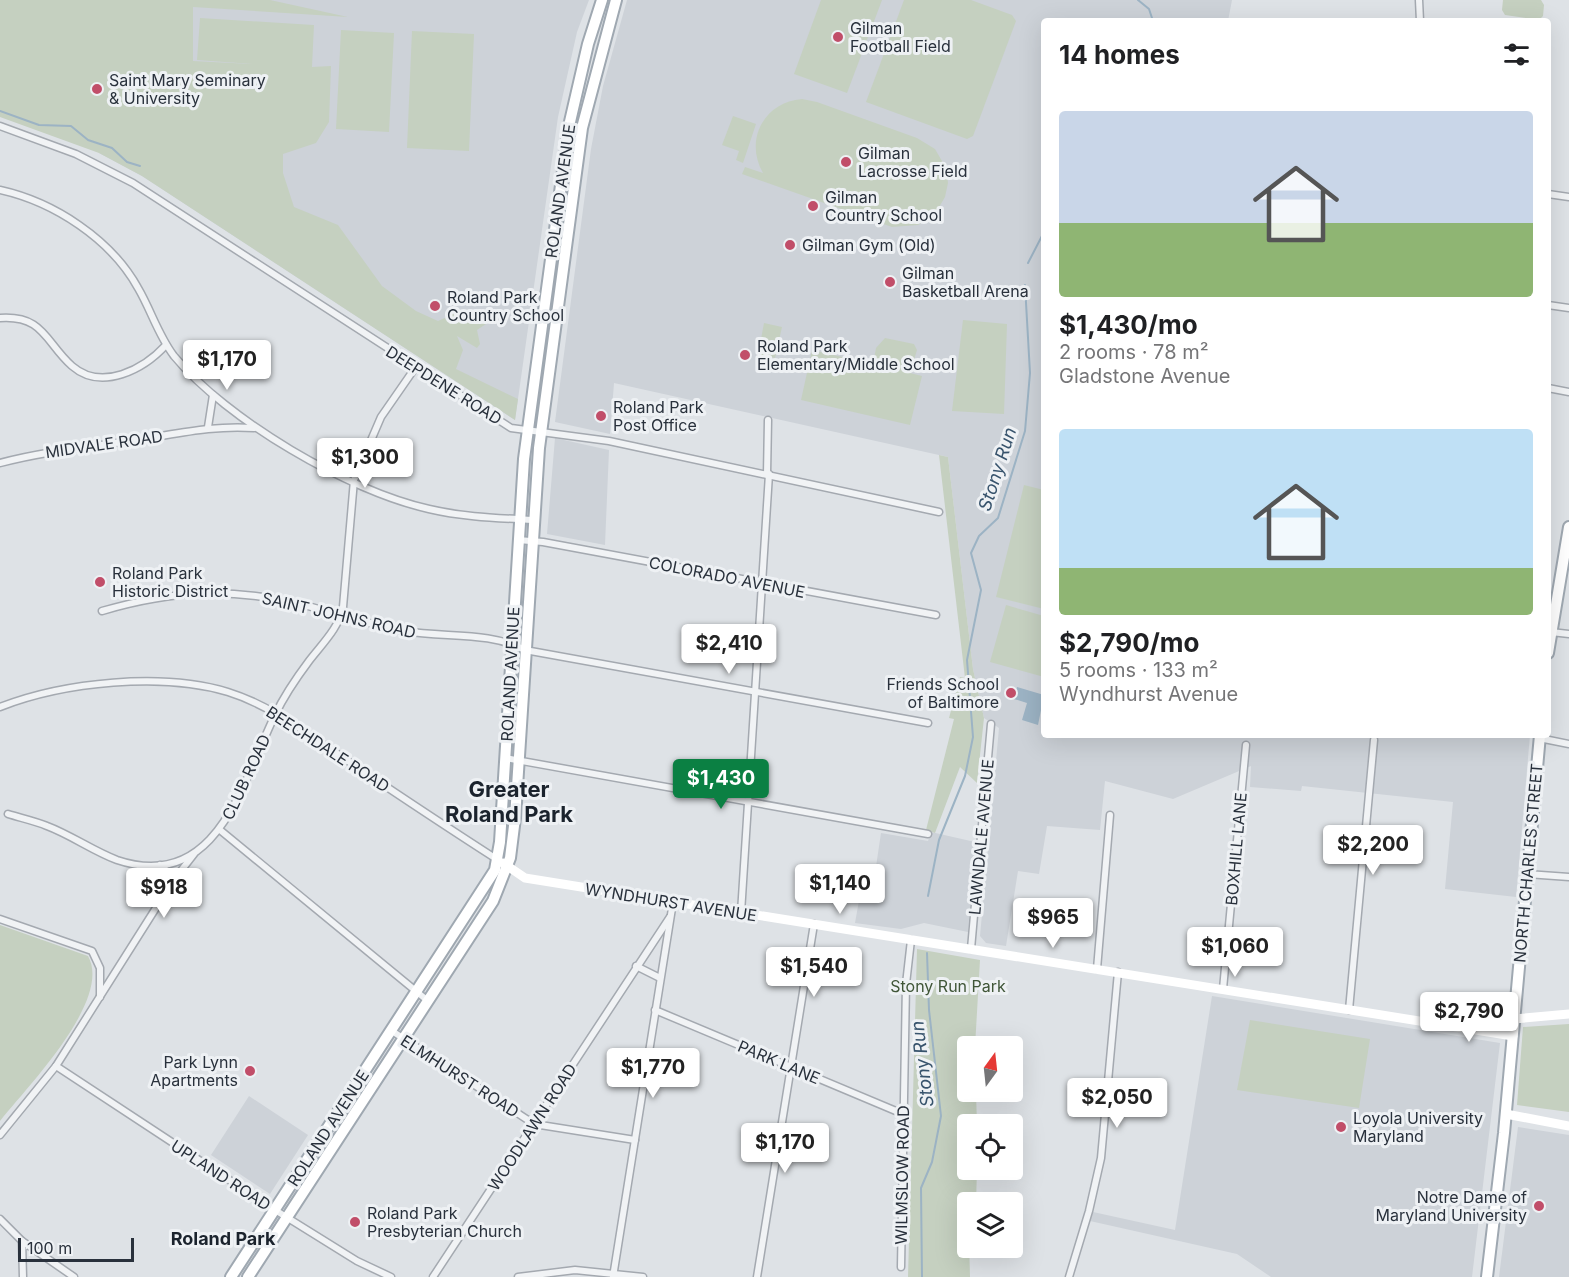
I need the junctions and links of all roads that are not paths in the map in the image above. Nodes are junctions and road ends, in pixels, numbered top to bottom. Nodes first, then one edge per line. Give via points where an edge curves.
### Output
1 (602, 0) edge
2 (616, 0) edge
3 (1419, 0) edge
4 (1420, 18) edge
5 (0, 126) edge
6 (0, 190) edge
7 (1551, 194) edge
8 (1569, 197) edge
9 (1551, 305) edge
10 (1569, 308) edge
11 (0, 318) edge
12 (166, 345) junction
13 (415, 368) junction
14 (1551, 389) edge
15 (1569, 392) edge
16 (213, 395) junction
17 (768, 420) dead end
18 (208, 427) junction
19 (255, 428) junction
20 (528, 429) junction
21 (541, 431) junction
22 (0, 463) edge
23 (767, 474) junction
24 (354, 480) junction
25 (939, 512) dead end
26 (519, 519) junction
27 (533, 520) junction
28 (1569, 527) edge
29 (518, 540) junction
30 (532, 541) junction
31 (761, 584) junction
32 (102, 611) dead end
33 (936, 615) dead end
34 (342, 616) junction
35 (1551, 632) joint
36 (1569, 634) edge
37 (512, 643) junction
38 (525, 650) junction
39 (754, 693) junction
40 (0, 707) edge
41 (276, 713) junction
42 (928, 723) dead end
43 (991, 724) dead end
44 (1540, 738) edge
45 (1544, 738) edge
46 (1374, 740) dead end
47 (1569, 744) edge
48 (1246, 745) dead end
49 (505, 758) junction
50 (519, 760) junction
51 (747, 803) junction
52 (8, 814) dead end
53 (1110, 815) dead end
54 (220, 830) junction
55 (928, 834) dead end
56 (194, 853) junction
57 (159, 864) junction
58 (503, 864) junction
59 (1527, 874) junction
60 (1569, 878) edge
61 (173, 881) junction
62 (673, 902) junction
63 (741, 913) junction
64 (670, 917) junction
65 (0, 919) edge
66 (814, 924) junction
67 (911, 940) junction
68 (971, 949) junction
69 (636, 966) junction
70 (100, 968) junction
71 (1097, 969) junction
72 (1118, 972) junction
73 (115, 974) junction
74 (660, 978) junction
75 (1223, 989) junction
76 (417, 993) junction
77 (100, 998) junction
78 (428, 1001) junction
79 (655, 1010) junction
80 (1348, 1010) junction
81 (1569, 1014) edge
82 (1514, 1019) junction
83 (392, 1032) junction
84 (1513, 1036) junction
85 (404, 1039) junction
86 (56, 1066) junction
87 (790, 1068) junction
88 (903, 1114) junction
89 (1506, 1114) junction
90 (534, 1124) junction
91 (1569, 1126) edge
92 (0, 1135) edge
93 (635, 1140) junction
94 (275, 1210) junction
95 (287, 1217) junction
96 (0, 1219) edge
97 (22, 1240) junction
98 (901, 1267) dead end
99 (613, 1274) edge
100 (23, 1277) edge
101 (74, 1277) edge
102 (231, 1277) edge
103 (248, 1277) edge
104 (391, 1277) edge
105 (433, 1277) edge
106 (518, 1277) edge
107 (643, 1277) edge
108 (757, 1277) edge
109 (1069, 1277) edge
110 (1487, 1277) edge

1 - 20 main road, ROLAND AVENUE via 569,126
2 - 21 main road, ROLAND AVENUE via 582,129
3 - 4 street
5 - 13 street, DEEPDENE ROAD via 76,154 133,183
6 - 12 street via 47,207 107,248 134,280
7 - 8 street
9 - 10 street
11 - 12 street via 33,323 73,367 99,376 134,370
12 - 16 street
13 - 20 street, DEEPDENE ROAD via 511,428
13 - 24 street via 378,423
14 - 15 street
16 - 18 street
16 - 19 street
17 - 23 street
18 - 19 street, MIDVALE ROAD
18 - 22 street, MIDVALE ROAD via 47,451
19 - 24 street
20 - 21 street, DEEPDENE ROAD
20 - 26 main road, ROLAND AVENUE
21 - 23 street, DEEPDENE ROAD
21 - 27 main road, ROLAND AVENUE
23 - 25 street, DEEPDENE ROAD
23 - 31 street
24 - 26 street via 427,508 467,516
24 - 34 street
26 - 27 street
26 - 29 main road, ROLAND AVENUE
27 - 30 main road, ROLAND AVENUE
28 - 35 main road
29 - 30 street, COLORADO AVENUE
29 - 37 main road, ROLAND AVENUE
30 - 31 street, COLORADO AVENUE
30 - 38 main road, ROLAND AVENUE
31 - 33 street, COLORADO AVENUE
31 - 39 street
32 - 34 street, SAINT JOHNS ROAD via 146,598 198,593 264,597
34 - 37 street, SAINT JOHNS ROAD via 406,631
34 - 41 street, CLUB ROAD
35 - 36 street
37 - 38 street, SAINT JOHNS ROAD
37 - 49 main road, ROLAND AVENUE
38 - 39 street, SAINT JOHNS ROAD
38 - 50 main road, ROLAND AVENUE
39 - 42 street, SAINT JOHNS ROAD
39 - 51 street
40 - 41 street, BEECHDALE ROAD via 94,685 162,683 197,685 230,693
41 - 54 street, CLUB ROAD via 249,778
41 - 58 street, BEECHDALE ROAD
43 - 68 street, LAWNDALE AVENUE
44 - 59 main road, NORTH CHARLES STREET
45 - 47 street
46 - 80 street
48 - 75 street, BOXHILL LANE
49 - 50 street
49 - 58 main road, ROLAND AVENUE
50 - 51 street
50 - 58 main road, ROLAND AVENUE via 513,839
51 - 55 street
51 - 63 street
52 - 57 street via 46,825 118,860
53 - 71 street
54 - 56 street, CLUB ROAD
54 - 76 street
56 - 57 street, CLUB ROAD
56 - 61 street, CLUB ROAD
57 - 61 street via 172,875
58 - 62 street, WYNDHURST AVENUE via 525,878
58 - 76 main road, ROLAND AVENUE
58 - 78 main road, ROLAND AVENUE via 493,901
59 - 60 street
59 - 82 main road, NORTH CHARLES STREET
61 - 73 street, CLUB ROAD
62 - 63 street, WYNDHURST AVENUE
62 - 64 street
63 - 66 street, WYNDHURST AVENUE
64 - 69 street, WOODLAWN ROAD
64 - 74 street
65 - 70 street via 89,948
66 - 67 street, WYNDHURST AVENUE
66 - 87 street
67 - 68 street, WYNDHURST AVENUE
67 - 88 street, WILMSLOW ROAD
68 - 71 street, WYNDHURST AVENUE
69 - 74 street
69 - 90 street, WOODLAWN ROAD
70 - 73 street
70 - 77 street
71 - 72 street, WYNDHURST AVENUE
72 - 75 street, WYNDHURST AVENUE
72 - 109 street via 1101,1158
73 - 77 street, CLUB ROAD
74 - 79 street
75 - 80 street, WYNDHURST AVENUE
76 - 78 street
76 - 83 main road, ROLAND AVENUE
77 - 86 street, CLUB ROAD
78 - 85 main road, ROLAND AVENUE
79 - 87 street, PARK LANE
79 - 93 street
80 - 84 street, WYNDHURST AVENUE
81 - 82 street
82 - 84 main road, NORTH CHARLES STREET
83 - 85 street, ELMHURST ROAD
83 - 94 main road, ROLAND AVENUE
84 - 89 main road, NORTH CHARLES STREET
85 - 90 street, ELMHURST ROAD
85 - 95 main road, ROLAND AVENUE
86 - 92 street, CLUB ROAD
86 - 94 street, UPLAND ROAD
87 - 88 street, PARK LANE
87 - 108 street
88 - 98 street, WILMSLOW ROAD
89 - 91 street
89 - 110 main road, NORTH CHARLES STREET
90 - 93 street, ELMHURST ROAD
90 - 105 street, WOODLAWN ROAD
93 - 99 street
94 - 95 street, UPLAND ROAD
94 - 102 main road, ROLAND AVENUE
95 - 103 main road, ROLAND AVENUE
95 - 104 street, UPLAND ROAD via 357,1261
96 - 97 street
97 - 100 street
97 - 101 street
99 - 106 street via 575,1270
99 - 107 street

